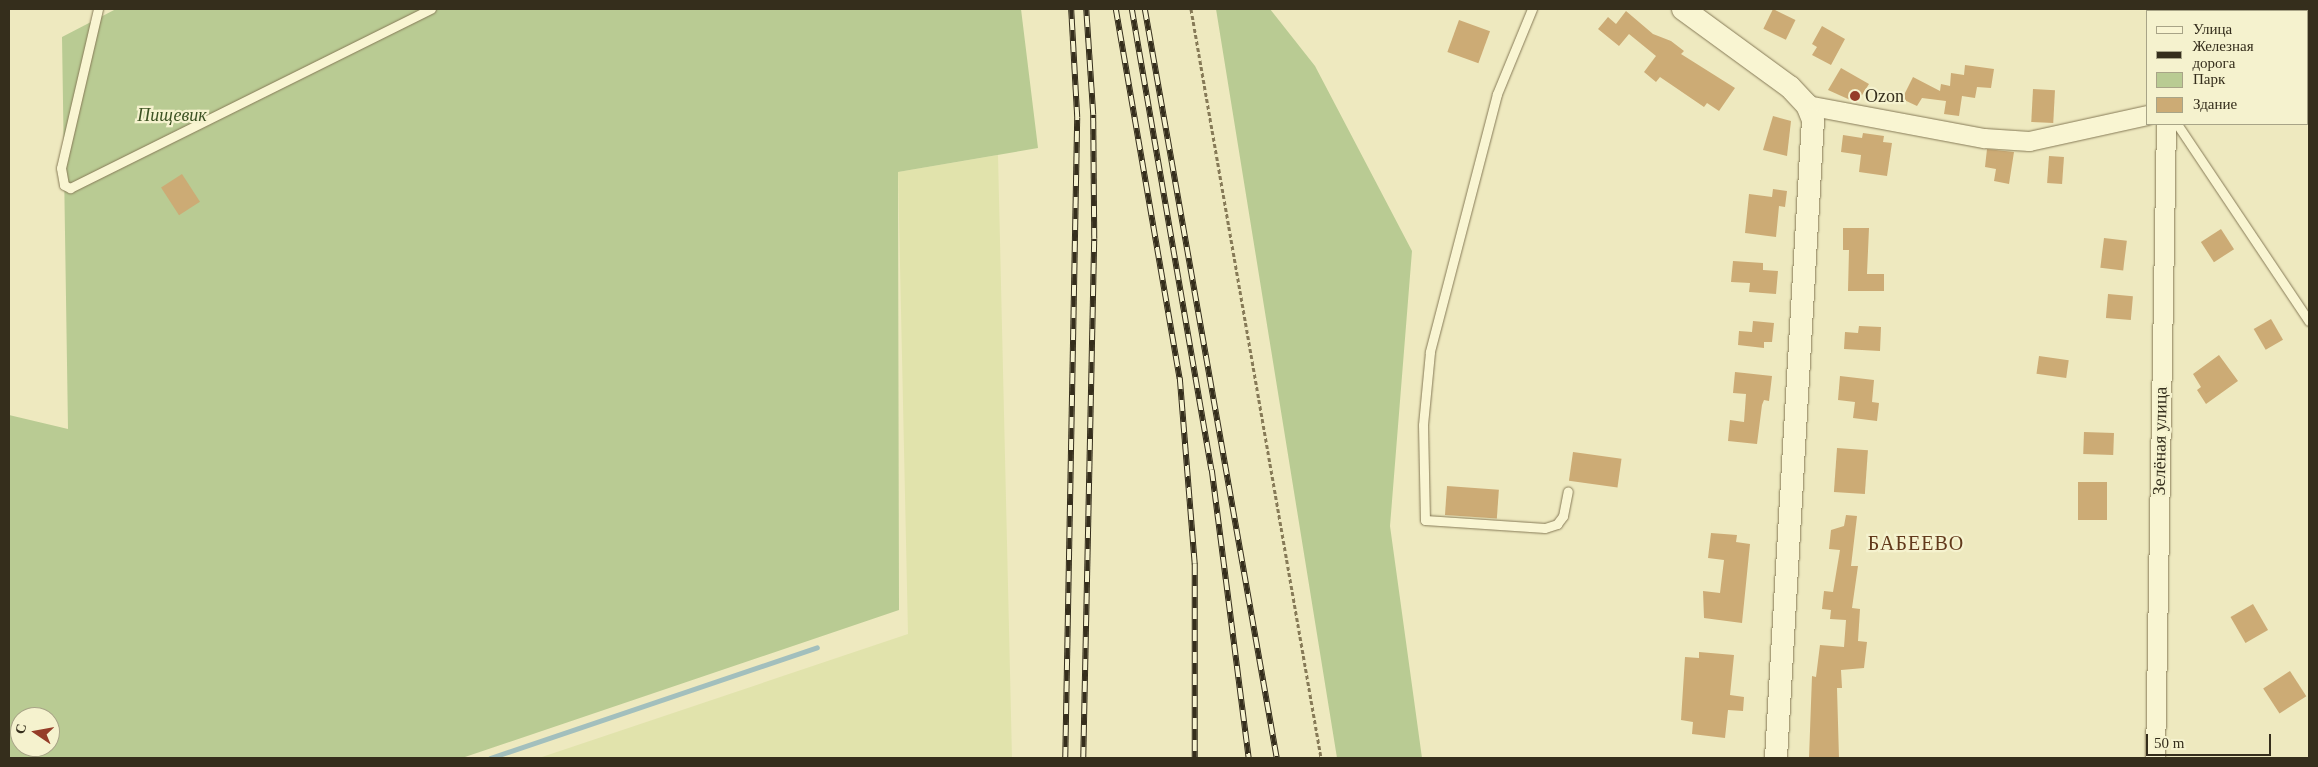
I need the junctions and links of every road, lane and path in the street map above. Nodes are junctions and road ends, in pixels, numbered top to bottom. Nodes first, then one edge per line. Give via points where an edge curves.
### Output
1 (98, 9) edge
2 (431, 9) edge
3 (1191, 9) edge
4 (1532, 9) edge
5 (1684, 9) edge
6 (1808, 105) junction
7 (2146, 114) edge
8 (2166, 125) edge
9 (2178, 125) edge
10 (2309, 321) edge
11 (1568, 491) dead end
12 (1320, 758) edge
13 (1776, 758) edge
14 (2155, 758) edge

1 - 2 lane via 61,168 64,185 70,188
3 - 12 path
4 - 11 lane via 1497,94 1430,352 1423,425 1425,520 1545,528 1557,524 1563,516
5 - 6 street
6 - 7 street via 1984,138 2029,142
6 - 13 street via 1815,140
8 - 14 street, Зелёная улица
9 - 10 lane

